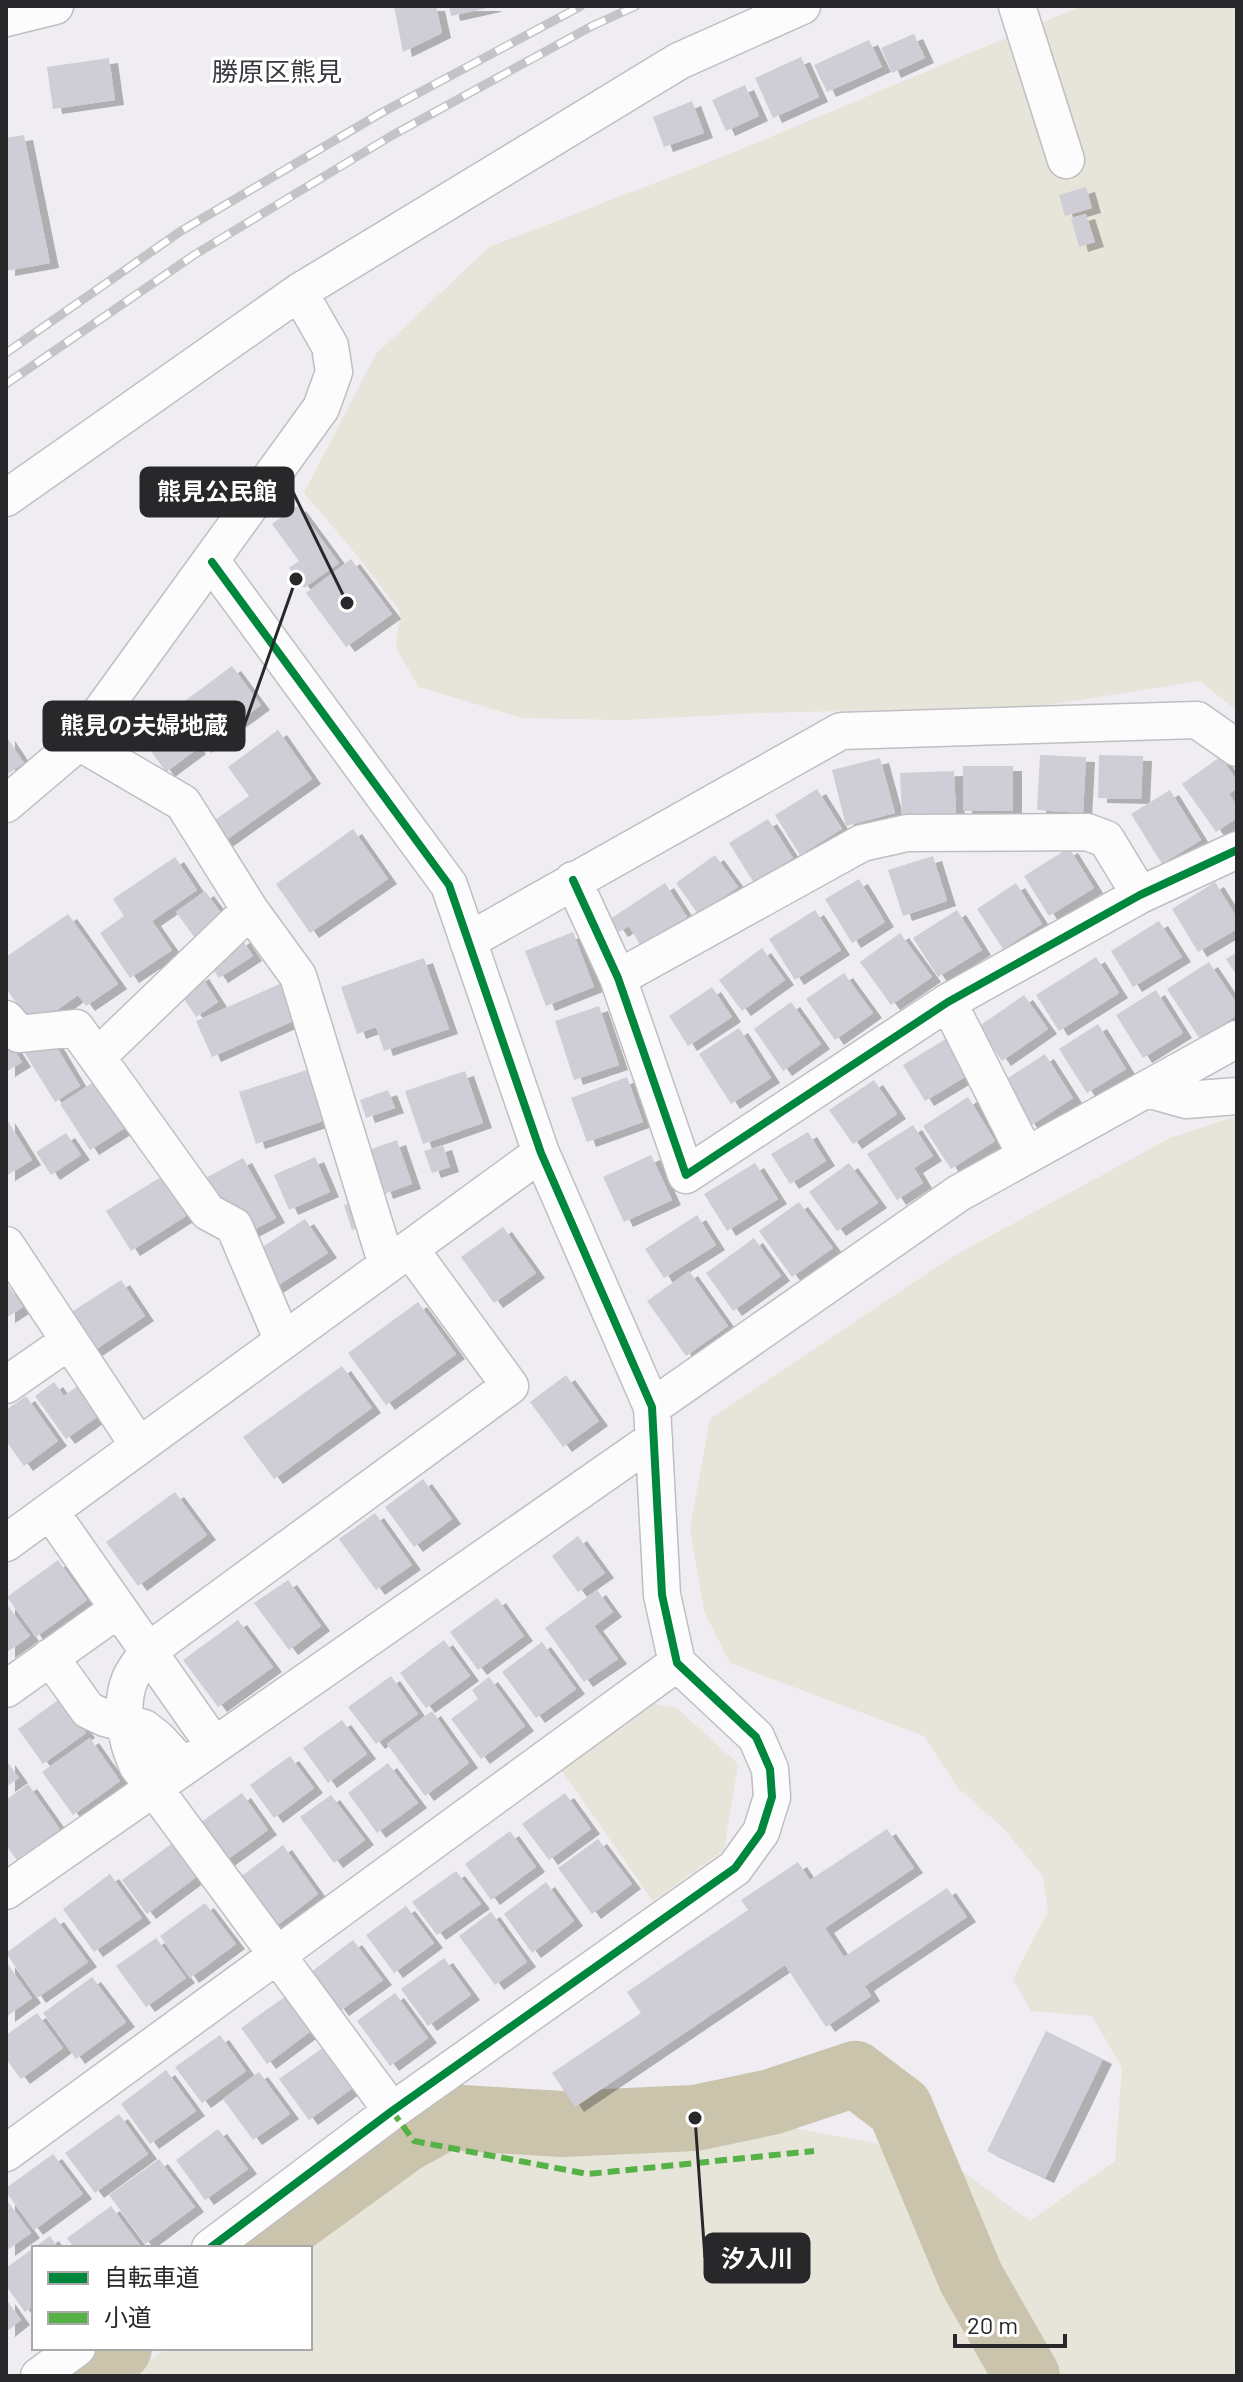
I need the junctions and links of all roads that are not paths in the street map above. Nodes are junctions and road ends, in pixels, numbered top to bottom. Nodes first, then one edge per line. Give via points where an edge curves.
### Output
1 (55, 6) edge
2 (802, 6) edge
3 (1017, 6) edge
4 (6, 18) edge
5 (1066, 160) dead end
6 (299, 292) junction
7 (6, 498) edge
8 (212, 562) junction
9 (79, 742) junction
10 (1237, 748) edge
11 (6, 804) edge
12 (1237, 850) edge
13 (573, 880) junction
14 (1140, 895) junction
15 (250, 910) junction
16 (468, 941) junction
17 (618, 978) junction
18 (948, 1002) junction
19 (6, 1019) edge
20 (1237, 1039) edge
21 (97, 1057) junction
22 (1147, 1089) junction
23 (1237, 1096) edge
24 (541, 1153) junction
25 (1025, 1154) junction
26 (6, 1245) edge
27 (398, 1257) junction
28 (69, 1341) junction
29 (283, 1341) junction
30 (6, 1385) edge
31 (653, 1423) junction
32 (139, 1446) junction
33 (50, 1511) junction
34 (6, 1543) edge
35 (117, 1610) junction
36 (147, 1652) junction
37 (50, 1657) junction
38 (677, 1663) junction
39 (6, 1689) edge
40 (126, 1722) junction
41 (214, 1745) junction
42 (184, 1767) junction
43 (153, 1789) junction
44 (6, 1891) edge
45 (277, 1953) junction
46 (392, 2111) junction
47 (6, 2153) edge
48 (213, 2246) edge
49 (74, 2350) edge
50 (39, 2376) edge

1 - 4 street
2 - 6 street via 679,61
3 - 5 street
6 - 7 street
6 - 8 street via 330,346 334,372 321,408
8 - 9 street
8 - 16 street via 449,885
9 - 11 street
9 - 15 street via 183,803
10 - 13 street via 1197,720 841,731
12 - 14 street
13 - 16 street
13 - 17 street
14 - 17 street via 1106,839 1087,832 907,833 862,843
14 - 18 street
15 - 21 street
15 - 27 street via 298,976
16 - 24 street
17 - 18 street via 686,1175
18 - 25 street
19 - 21 street via 19,1034 76,1028
20 - 22 street
21 - 29 street via 208,1212 234,1226
22 - 23 street via 1186,1100
22 - 25 street
24 - 27 street
24 - 31 street
25 - 31 street via 959,1193
26 - 28 street
27 - 29 street
27 - 36 street via 510,1386
28 - 30 street
28 - 32 street
29 - 32 street
31 - 38 street via 662,1595
31 - 41 street
32 - 33 street
33 - 34 street
33 - 35 street
35 - 36 street
35 - 37 street
36 - 40 street via 130,1679
36 - 41 street
37 - 39 street
37 - 40 street via 88,1710
38 - 45 street
38 - 46 street via 756,1737 770,1769 772,1797 761,1832 735,1868
40 - 42 street via 144,1728
40 - 43 street via 128,1743
41 - 42 street
42 - 43 street
43 - 44 street
43 - 45 street
45 - 46 street
45 - 47 street
46 - 48 street
49 - 50 street

